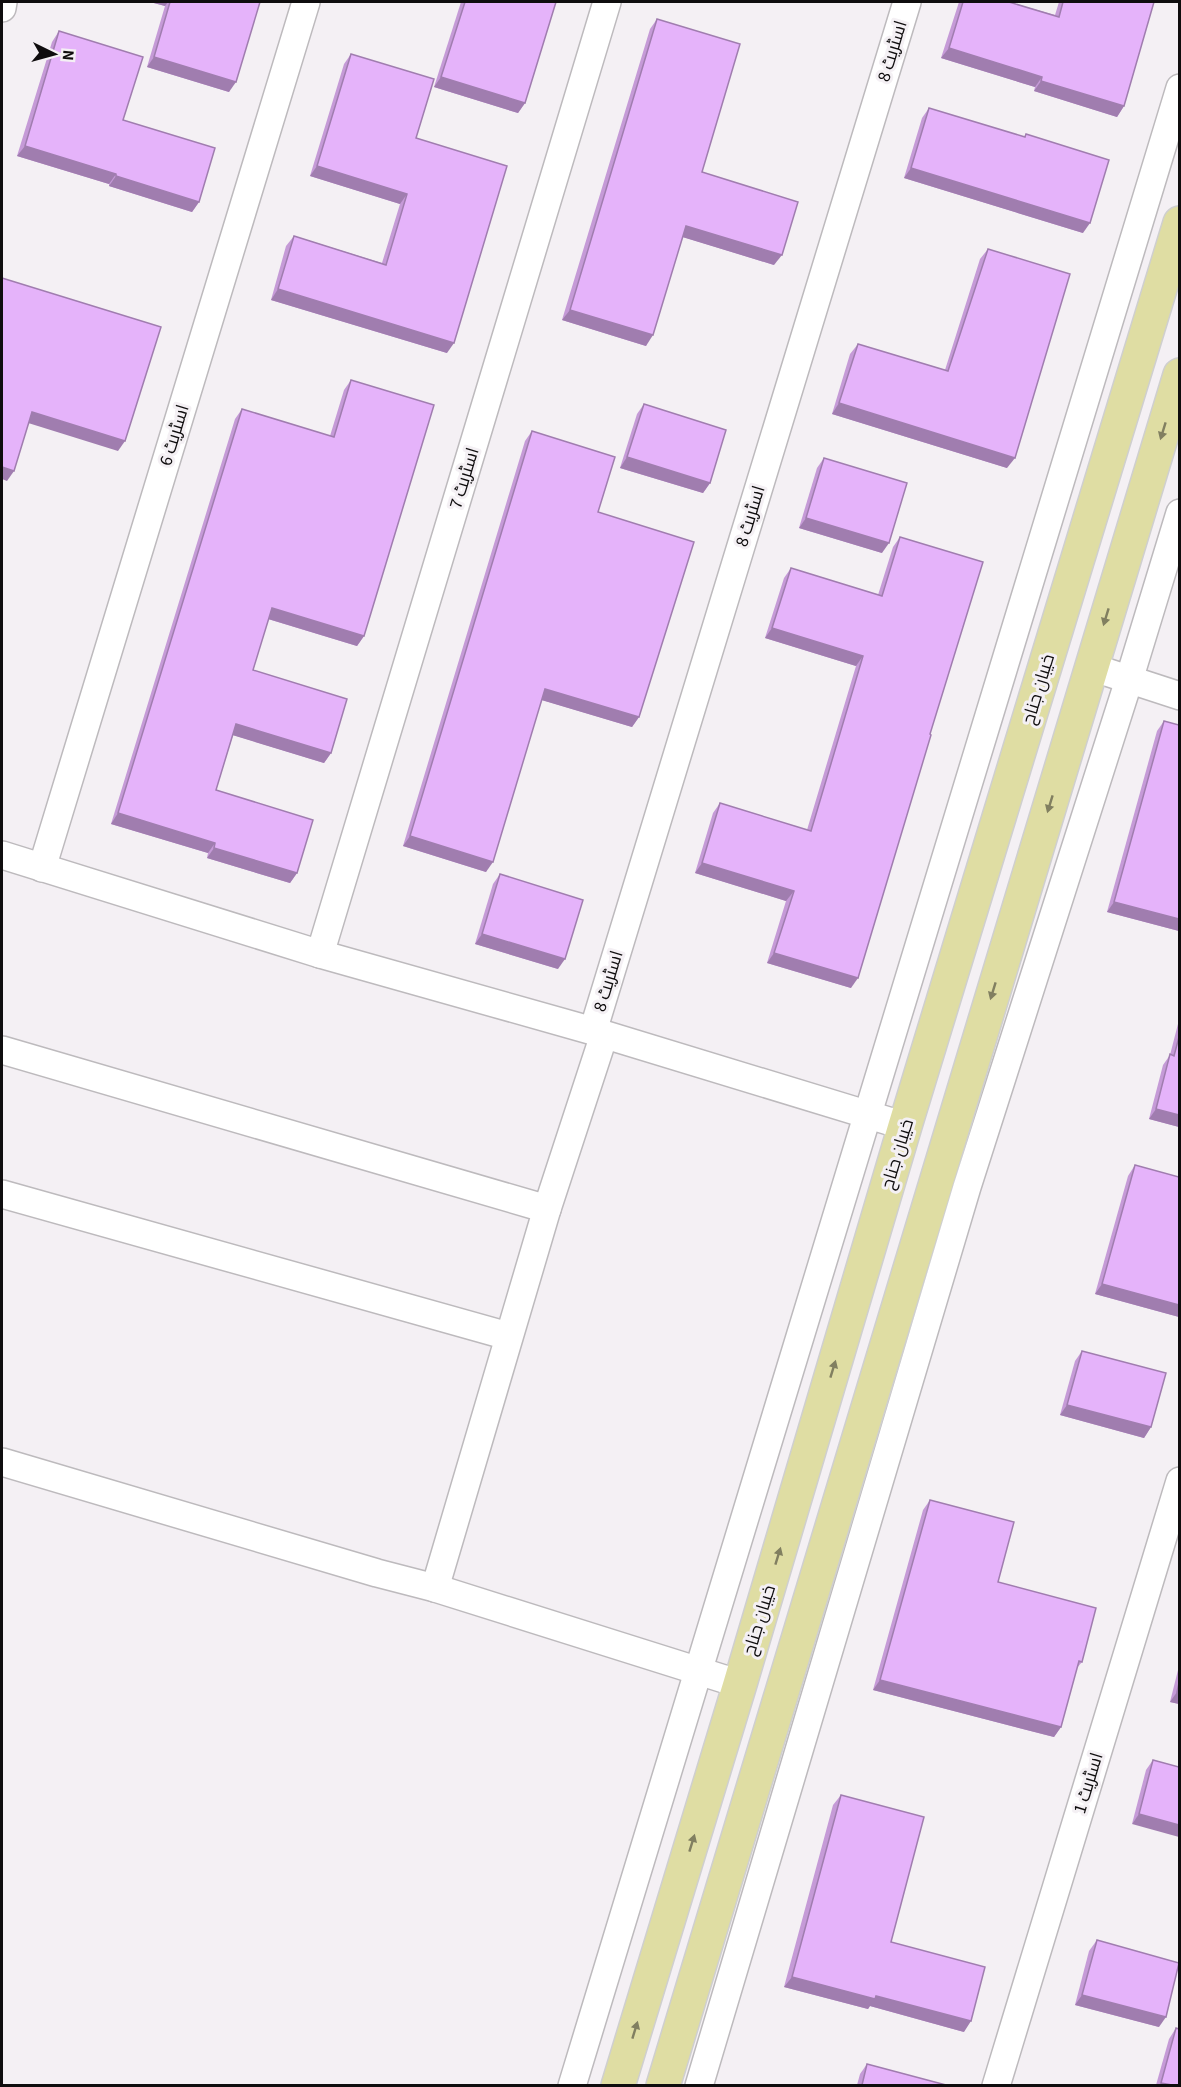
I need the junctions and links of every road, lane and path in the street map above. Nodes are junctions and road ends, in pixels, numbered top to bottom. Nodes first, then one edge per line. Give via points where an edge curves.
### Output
1 (3, 2) edge
2 (306, 2) edge
3 (608, 2) edge
4 (907, 2) edge
5 (2, 8) edge
6 (1179, 88) edge
7 (1179, 223) edge
8 (1179, 375) edge
9 (1179, 513) edge
10 (1091, 667) junction
11 (1129, 680) junction
12 (1179, 696) edge
13 (2, 855) edge
14 (42, 868) junction
15 (320, 954) junction
16 (598, 1033) junction
17 (2, 1050) edge
18 (868, 1113) junction
19 (906, 1126) junction
20 (2, 1194) edge
21 (547, 1209) junction
22 (508, 1336) junction
23 (2, 1462) edge
24 (1179, 1481) edge
25 (435, 1588) junction
26 (697, 1672) junction
27 (740, 1684) junction
28 (572, 2085) edge
29 (618, 2085) edge
30 (663, 2085) edge
31 (699, 2085) edge
32 (996, 2085) edge

1 - 5 street
2 - 14 street, اسٹریٹ 6
3 - 15 street, اسٹریٹ 7
4 - 16 street, اسٹریٹ 8
6 - 18 street
7 - 19 main road, خیبان جناح
8 -> 10 main road
9 - 11 street
10 - 11 street
10 -> 30 main road
11 - 12 street
11 - 31 street via 967,1187
13 - 14 street
14 - 15 street
15 - 16 street
16 - 18 street
16 - 21 street, اسٹریٹ 8
17 - 21 street
18 - 19 street
18 - 26 street
27 -> 19 main road, خیبان جناح
20 - 22 street
21 - 22 street, اسٹریٹ 8
22 - 25 street, اسٹریٹ 8
23 - 25 street
24 - 32 street, اسٹریٹ 1
25 - 26 street
26 - 27 street
26 - 28 street
29 -> 27 main road, خیبان جناح

